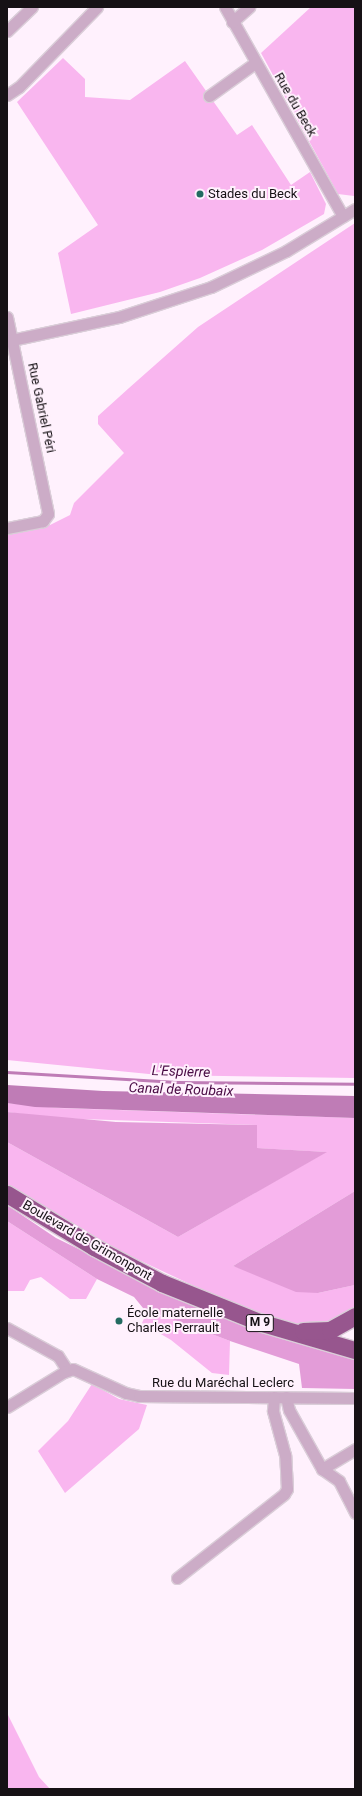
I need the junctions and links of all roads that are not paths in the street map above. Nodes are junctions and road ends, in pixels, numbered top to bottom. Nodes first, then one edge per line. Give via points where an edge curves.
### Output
1 (32, 7) edge
2 (97, 7) edge
3 (225, 7) edge
4 (249, 7) edge
5 (232, 22) junction
6 (7, 31) edge
7 (255, 63) junction
8 (7, 95) edge
9 (209, 96) dead end
10 (355, 208) edge
11 (343, 216) junction
12 (7, 317) edge
13 (9, 341) edge
14 (7, 528) edge
15 (7, 1194) edge
16 (355, 1316) edge
17 (274, 1327) junction
18 (7, 1328) edge
19 (355, 1350) edge
20 (67, 1370) junction
21 (274, 1397) junction
22 (286, 1397) junction
23 (355, 1398) edge
24 (7, 1407) edge
25 (355, 1449) edge
26 (322, 1469) junction
27 (355, 1513) edge
28 (177, 1578) dead end

1 - 6 street
2 - 8 street via 19,87
3 - 5 street, Rue du Beck
4 - 5 street
5 - 7 street, Rue du Beck
7 - 9 street
7 - 11 street, Rue du Beck
10 - 11 street
11 - 13 street via 272,259 200,291 119,317
12 - 13 street, Rue Gabriel Péri
13 - 14 street, Rue Gabriel Péri via 48,514 45,519
15 - 17 highway, Boulevard de Grimonpont / M 9 via 105,1254 169,1286
16 - 17 highway via 338,1327 322,1331
17 - 19 highway, M 9
18 - 20 street via 58,1356
20 - 21 street, Rue du Maréchal Leclerc via 78,1369 126,1393 139,1396
20 - 24 street
21 - 22 street, Rue du Maréchal Leclerc
21 - 28 street via 272,1412 285,1455 287,1489 284,1494
22 - 23 street, Rue du Maréchal Leclerc
22 - 26 street via 289,1410
25 - 26 street
26 - 27 street via 338,1481

